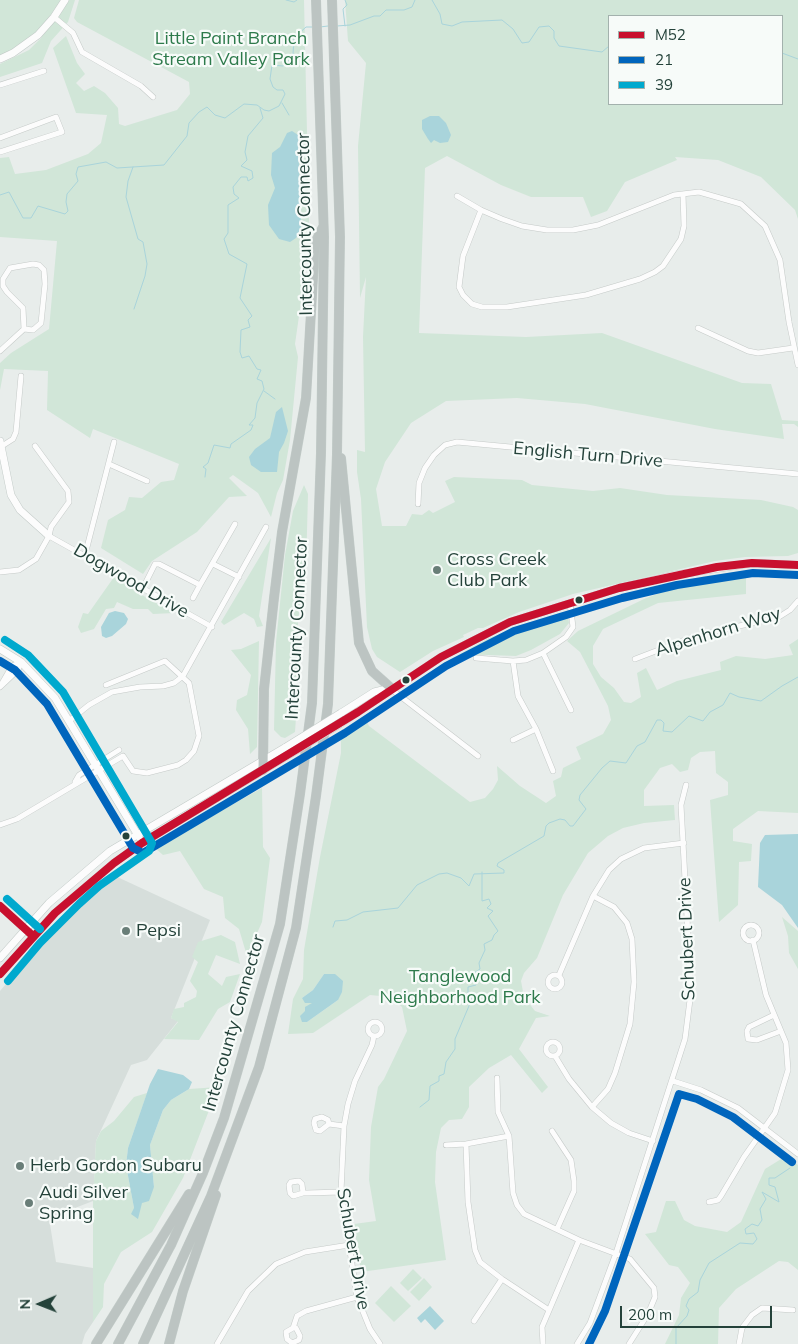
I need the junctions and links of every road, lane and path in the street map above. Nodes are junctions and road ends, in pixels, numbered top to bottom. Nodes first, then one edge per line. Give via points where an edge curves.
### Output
1 (65, 0) edge
2 (316, 0) edge
3 (332, 0) edge
4 (54, 17) junction
5 (0, 59) edge
6 (44, 71) dead end
7 (0, 85) edge
8 (153, 97) dead end
9 (0, 138) edge
10 (0, 152) edge
11 (683, 194) junction
12 (457, 196) dead end
13 (481, 210) junction
14 (323, 226) junction
15 (698, 328) dead end
16 (24, 329) junction
17 (793, 348) junction
18 (0, 351) edge
19 (798, 365) edge
20 (21, 376) dead end
21 (337, 408) junction
22 (114, 442) dead end
23 (1, 444) edge
24 (35, 446) dead end
25 (109, 464) junction
26 (798, 474) edge
27 (147, 481) dead end
28 (418, 504) dead end
29 (235, 524) dead end
30 (266, 527) dead end
31 (49, 536) junction
32 (85, 555) junction
33 (213, 564) junction
34 (798, 565) edge
35 (0, 572) edge
36 (239, 577) junction
37 (200, 585) junction
38 (143, 588) junction
39 (193, 598) dead end
40 (798, 601) edge
41 (570, 602) junction
42 (212, 627) junction
43 (0, 649) edge
44 (543, 653) junction
45 (476, 658) dead end
46 (635, 659) dead end
47 (512, 661) junction
48 (20, 662) junction
49 (183, 676) junction
50 (106, 685) dead end
51 (1, 686) edge
52 (391, 688) junction
53 (571, 710) dead end
54 (70, 721) junction
55 (536, 729) junction
56 (513, 740) dead end
57 (120, 750) dead end
58 (478, 756) dead end
59 (263, 760) junction
60 (94, 764) junction
61 (263, 770) junction
62 (99, 771) junction
63 (553, 771) dead end
64 (75, 782) junction
65 (686, 786) dead end
66 (0, 825) edge
67 (136, 834) junction
68 (142, 843) junction
69 (684, 843) junction
70 (593, 896) junction
71 (0, 906) edge
72 (24, 929) junction
73 (33, 936) junction
74 (754, 940) dead end
75 (0, 958) edge
76 (0, 974) edge
77 (559, 975) dead end
78 (774, 1015) junction
79 (781, 1031) junction
80 (374, 1036) dead end
81 (555, 1056) dead end
82 (497, 1078) dead end
83 (673, 1081) junction
84 (592, 1107) junction
85 (239, 1124) junction
86 (329, 1124) dead end
87 (344, 1126) junction
88 (765, 1127) junction
89 (552, 1131) dead end
90 (509, 1136) junction
91 (653, 1141) junction
92 (466, 1144) junction
93 (446, 1145) dead end
94 (798, 1154) edge
95 (203, 1173) junction
96 (341, 1192) junction
97 (303, 1193) dead end
98 (710, 1202) dead end
99 (557, 1229) junction
100 (579, 1240) junction
101 (348, 1245) junction
102 (616, 1253) junction
103 (502, 1279) junction
104 (357, 1297) junction
105 (549, 1310) junction
106 (793, 1310) dead end
107 (474, 1321) dead end
108 (293, 1328) dead end
109 (95, 1344) edge
110 (118, 1344) edge
111 (143, 1344) edge
112 (168, 1344) edge
113 (217, 1344) edge
114 (380, 1344) edge
115 (543, 1344) edge
116 (577, 1344) edge
117 (629, 1344) edge
118 (739, 1344) edge

1 - 4 main road
2 - 14 highway, Intercounty Connector
3 - 21 highway, Intercounty Connector via 340,237
4 - 5 main road via 38,35
4 - 8 street via 73,33 82,52 141,86
6 - 7 street
9 - 10 street via 56,117 62,132
11 - 13 street via 598,225 572,230 522,226
11 - 13 street via 681,239 663,266 655,272 586,294 507,306 472,304 459,287 463,256
11 - 17 street via 699,192 741,204 765,226 780,260
12 - 13 street
14 - 59 highway via 315,243 306,398 282,532 274,598 264,688
14 - 95 highway, Intercounty Connector via 321,453 312,703 280,924 243,1056
15 - 17 street via 748,351 758,353
16 - 16 street via 33,330 41,323 45,284 44,270 39,265 10,268 3,279 7,292 23,308
16 - 18 street
17 - 19 street
20 - 23 street via 16,432 13,439
21 - 52 highway via 359,643 372,670
21 - 85 highway, Intercounty Connector via 328,704 316,796 296,928 259,1067
22 - 25 street
23 - 31 main road via 10,495 20,510
24 - 31 street via 68,491 69,502 51,527
25 - 27 street
25 - 32 street
26 - 28 street, English Turn Drive via 457,442 445,445 425,468 418,483
29 - 33 street
30 - 36 street
31 - 32 street, Dogwood Drive
31 - 35 street via 36,559 19,570
32 - 38 street, Dogwood Drive
33 - 36 street
33 - 37 street
34 - 41 main road via 716,567
36 - 42 street
37 - 38 street via 155,564
37 - 39 street
38 - 42 street, Dogwood Drive
40 - 46 street, Alpenhorn Way via 779,616 695,636
41 - 44 street via 573,627 566,637
41 - 52 main road via 510,622 441,656
42 - 49 street
43 - 48 main road
44 - 47 street via 526,660
44 - 53 street
45 - 47 street
47 - 55 street via 518,696
48 - 51 street via 12,666
48 - 54 main road via 44,684
49 - 50 street via 165,661
49 - 54 street via 163,686 112,692 88,705
49 - 62 street via 189,683 199,736 194,751 178,765 147,774 133,771 123,756
52 - 58 street
52 - 59 main road, bridge via 374,692
52 - 61 main road, bridge via 340,724
54 - 60 main road
55 - 56 street
55 - 63 street
57 - 60 street
59 - 61 highway
59 - 67 main road
60 - 62 main road
60 - 64 street
61 - 68 main road
62 - 64 street
62 - 67 main road
64 - 66 street via 17,819
65 - 69 street, Schubert Drive via 681,805
67 - 68 main road
67 - 72 main road via 80,874
68 - 73 main road via 93,878
69 - 70 street via 654,845 633,852 609,870
69 - 83 street, Schubert Drive via 691,992 685,1039
70 - 77 street
70 - 84 street via 614,908 627,923 632,939 634,982 630,1024 616,1073 608,1089
71 - 72 main road
72 - 73 main road
72 - 75 main road
73 - 76 main road
74 - 78 street via 766,995
78 - 79 street
78 - 79 street via 749,1027 748,1039 757,1040
79 - 88 street via 788,1054 788,1070 780,1102
80 - 87 street, Schubert Drive via 354,1081
81 - 84 street via 568,1079
82 - 90 street via 498,1112
83 - 88 street via 723,1099
83 - 91 street, Schubert Drive
84 - 91 street via 611,1123
85 - 111 highway, Intercounty Connector via 211,1196
85 - 112 highway
86 - 87 street
87 - 96 street, Schubert Drive
88 - 94 street
88 - 98 street via 721,1196
89 - 99 street via 571,1160 574,1181 574,1191
90 - 92 street
90 - 99 street via 513,1193 517,1205 524,1214
91 - 102 street, Schubert Drive
92 - 93 street
92 - 103 street via 468,1202 475,1250 480,1262
95 - 109 highway
95 - 110 highway, Intercounty Connector via 171,1245
96 - 97 street
96 - 101 street, Schubert Drive
99 - 100 street
100 - 102 street
100 - 105 street
101 - 104 street, Schubert Drive
101 - 113 street via 305,1252 276,1264 248,1291
102 - 116 street, Schubert Drive via 590,1323
102 - 117 street via 630,1259 654,1288 652,1305
103 - 105 street
103 - 107 street
104 - 108 street via 306,1311 297,1316
104 - 114 street, Schubert Drive
105 - 115 street via 542,1327
106 - 118 street via 762,1308 742,1328

